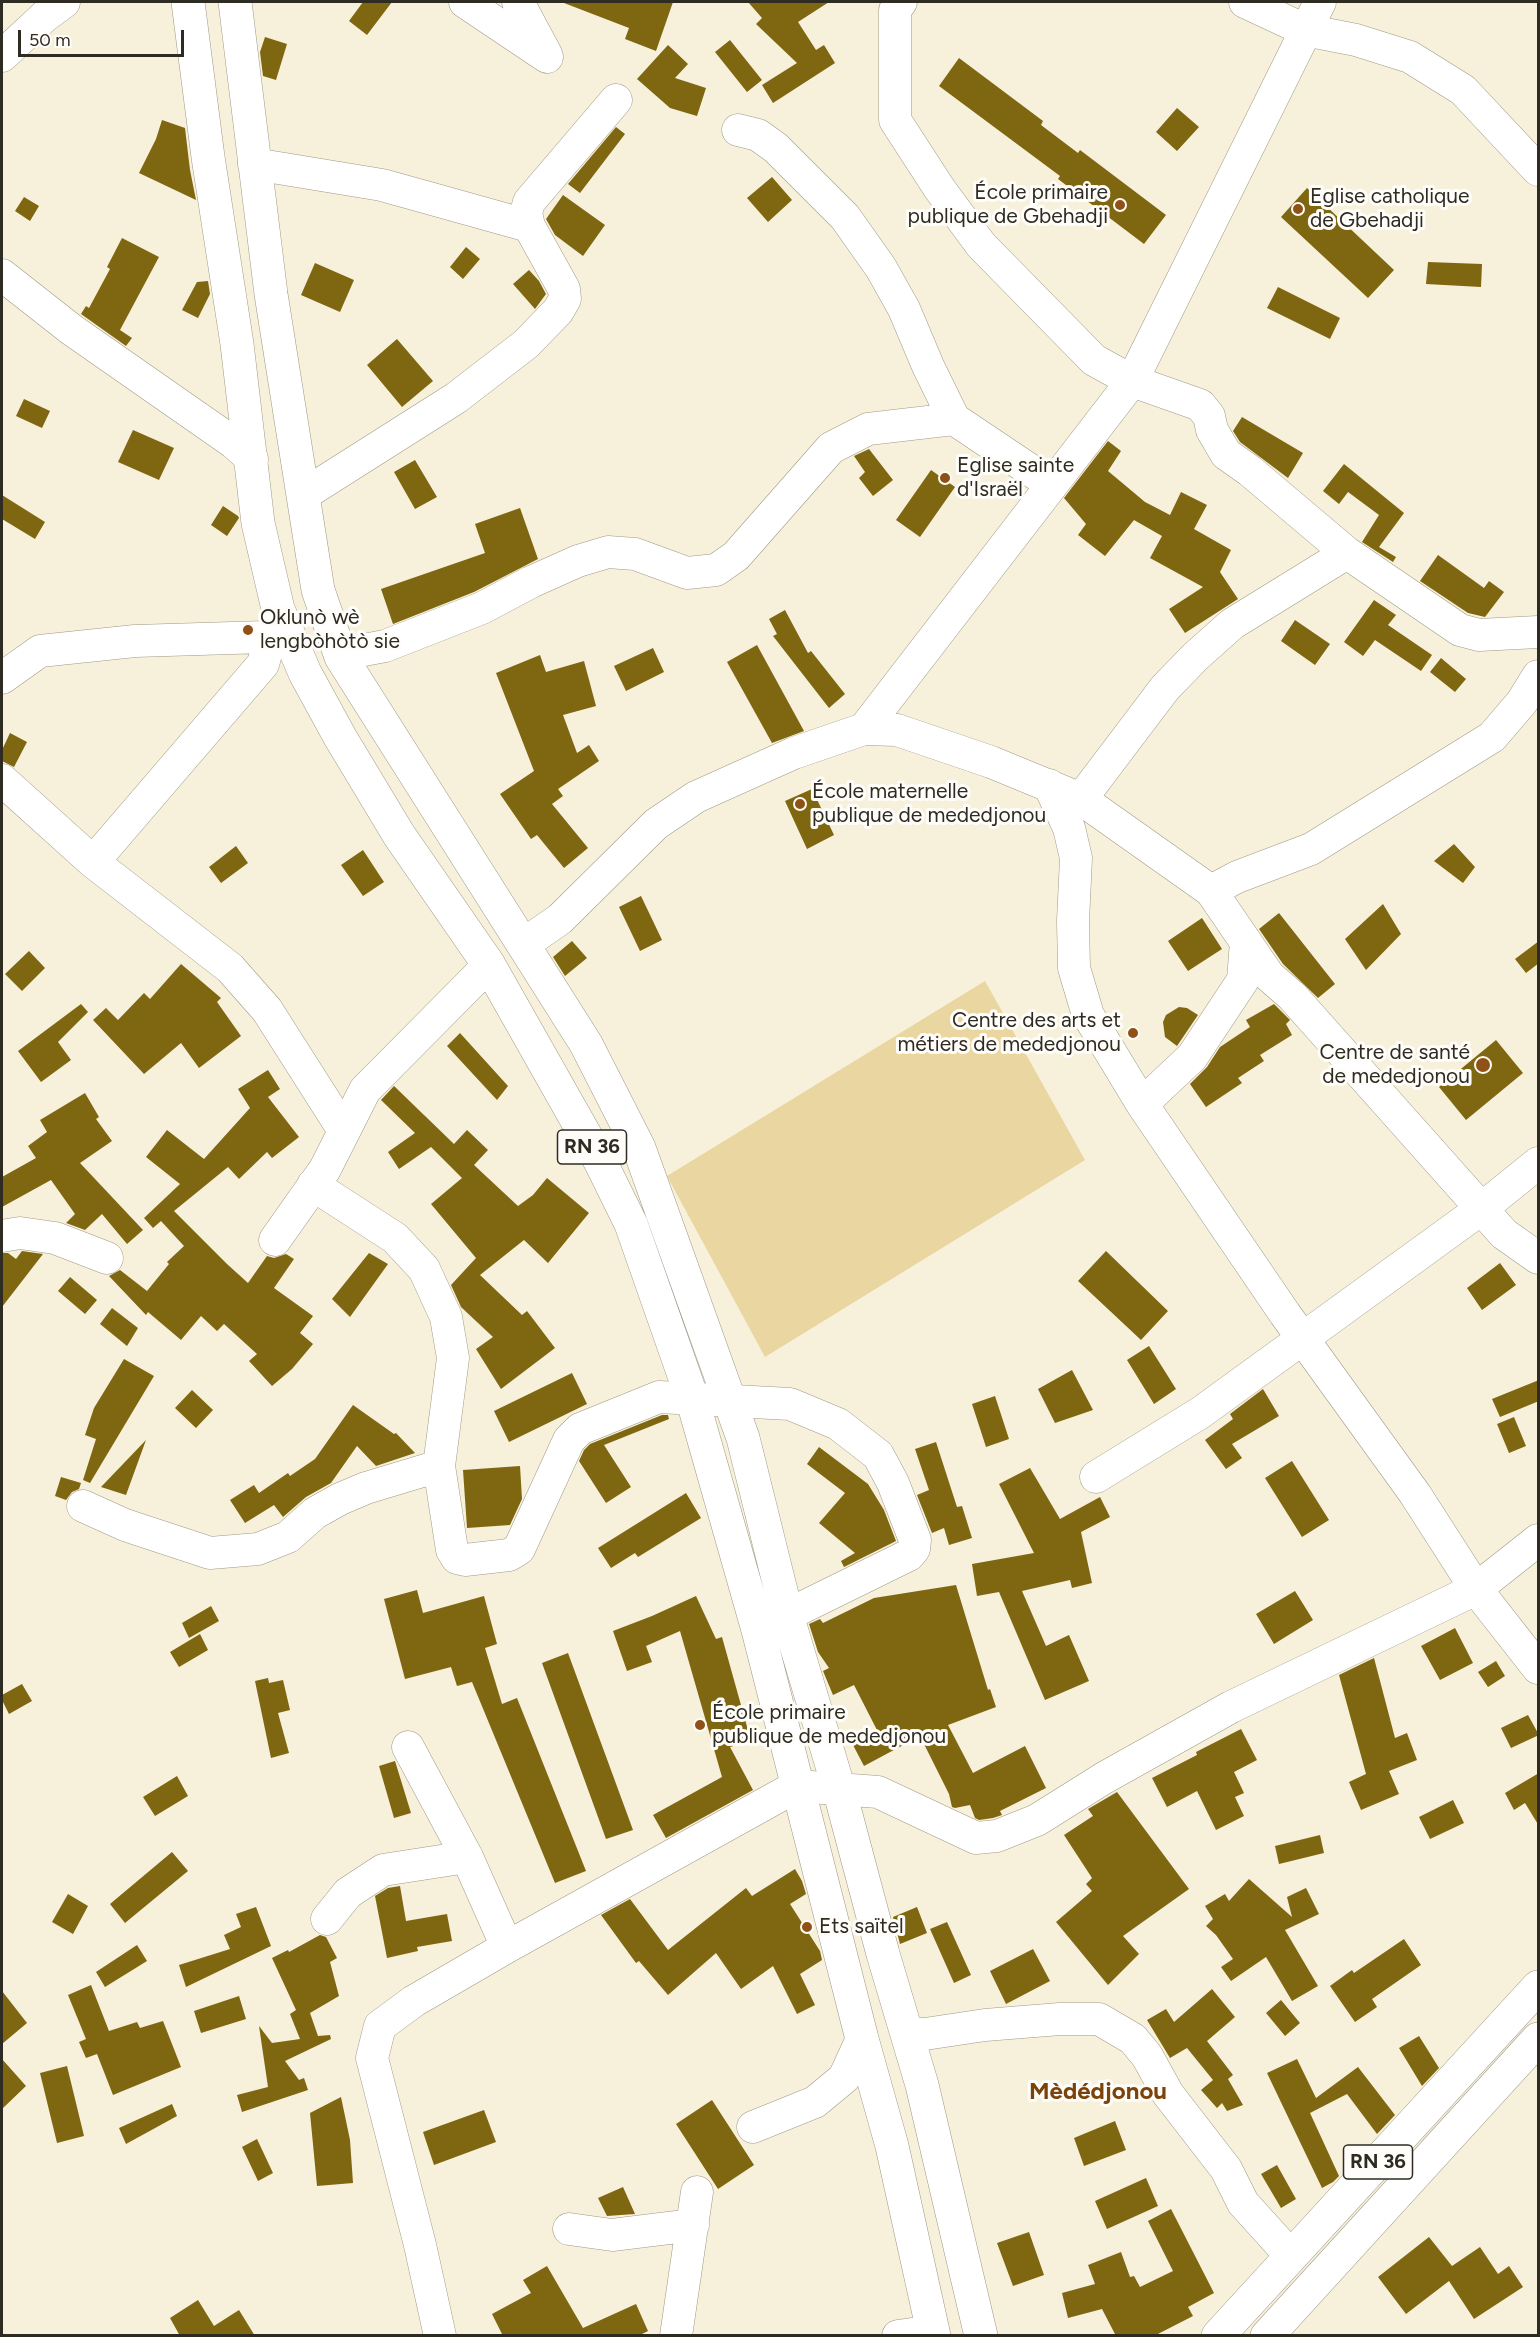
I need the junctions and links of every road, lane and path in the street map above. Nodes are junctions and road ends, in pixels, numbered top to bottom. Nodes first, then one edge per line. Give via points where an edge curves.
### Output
1 (64, 2) edge
2 (235, 2) edge
3 (465, 2) edge
4 (518, 2) edge
5 (901, 2) edge
6 (1245, 2) edge
7 (1320, 2) edge
8 (185, 3) edge
9 (1305, 30) junction
10 (2, 56) edge
11 (616, 100) dead end
12 (738, 130) dead end
13 (255, 164) junction
14 (1539, 170) edge
15 (529, 226) junction
16 (2, 275) edge
17 (1132, 381) junction
18 (954, 419) junction
19 (252, 459) junction
20 (1051, 484) junction
21 (303, 495) junction
22 (1347, 553) junction
23 (1539, 632) edge
24 (280, 635) junction
25 (341, 657) junction
26 (1539, 676) edge
27 (2, 678) edge
28 (864, 729) junction
29 (2, 780) edge
30 (1049, 785) junction
31 (1081, 799) junction
32 (93, 862) junction
33 (1211, 891) junction
34 (1246, 942) junction
35 (524, 944) junction
36 (489, 965) junction
37 (1142, 1104) junction
38 (344, 1131) junction
39 (1539, 1163) edge
40 (313, 1185) junction
41 (1481, 1209) junction
42 (2, 1236) edge
43 (275, 1240) dead end
44 (107, 1258) dead end
45 (1539, 1258) edge
46 (1304, 1339) junction
47 (692, 1398) junction
48 (729, 1400) junction
49 (440, 1466) junction
50 (1096, 1477) dead end
51 (83, 1506) dead end
52 (1539, 1540) edge
53 (1476, 1589) junction
54 (787, 1615) junction
55 (1539, 1668) edge
56 (408, 1747) dead end
57 (797, 1786) junction
58 (839, 1789) junction
59 (467, 1857) junction
60 (327, 1919) dead end
61 (507, 1947) junction
62 (1539, 1987) edge
63 (907, 2033) junction
64 (862, 2039) junction
65 (1539, 2039) edge
66 (753, 2127) dead end
67 (697, 2192) dead end
68 (693, 2225) junction
69 (569, 2229) dead end
70 (1290, 2256) junction
71 (934, 2333) edge
72 (440, 2336) edge
73 (676, 2336) edge
74 (898, 2336) edge
75 (981, 2336) edge
76 (1218, 2336) edge
77 (1267, 2336) edge

1 - 10 street
2 - 13 main road, RN 36
3 - 4 street via 547,57
5 - 17 street via 895,10 895,120 981,245 1094,360
6 - 9 street
7 - 9 street
8 - 19 main road, RN 36
9 - 14 street via 1356,40 1410,57 1463,90
9 - 17 street
11 - 15 street via 529,202
12 - 18 street via 758,135 776,148 845,217 904,309
13 - 15 street via 382,185
13 - 21 main road, RN 36
15 - 21 street via 564,289 565,300 558,311 526,344 456,398
16 - 19 street
17 - 20 street
17 - 22 street via 1200,405 1226,454
18 - 20 street
18 - 25 street via 868,429 831,448 736,556 716,570 687,573 635,554 608,552 578,561 482,608 385,646
19 - 24 main road, RN 36 via 258,523
20 - 28 street
21 - 25 main road, RN 36 via 318,590
22 - 23 street via 1460,630 1479,635
22 - 31 street via 1232,624 1195,657 1165,688
24 - 27 street via 135,641 40,651
24 - 32 street via 267,650 263,664
24 - 36 main road, RN 36 via 399,835
25 - 35 main road, RN 36
26 - 33 street via 1492,737 1311,849
28 - 30 street via 897,730
28 - 35 street via 794,753 696,797 656,824 560,919
29 - 32 street
30 - 31 street
30 - 37 street via 1069,828 1076,858 1074,968 1088,1015
31 - 33 street
32 - 38 street via 230,968 267,1010
33 - 34 street
34 - 37 street via 1243,980 1192,1057
34 - 41 street via 1269,976 1292,996
35 - 48 main road, RN 36 via 586,1044 639,1148
36 - 38 street via 365,1090
36 - 47 main road, RN 36 via 601,1162 631,1224
37 - 46 street
38 - 40 street
39 - 41 street
40 - 43 street
40 - 49 street via 395,1238 424,1269 446,1317 453,1358
41 - 45 street via 1504,1234
41 - 46 street
42 - 44 street via 20,1233 55,1238
46 - 50 street via 1200,1413
46 - 53 street via 1415,1494
47 - 48 street
47 - 49 street via 659,1397 580,1428 569,1440 525,1540 509,1555 465,1560 457,1557 452,1550
47 - 57 main road, RN 36 via 758,1630
48 - 54 main road, RN 36
48 - 54 street via 790,1404 838,1424 878,1455 915,1540 909,1555
49 - 51 street via 340,1499 315,1513 288,1537 258,1549 210,1553 125,1525
52 - 53 street
53 - 55 street
53 - 58 street via 1231,1707 1037,1820 997,1836 976,1838 878,1792
54 - 58 main road, RN 36
56 - 59 street
57 - 58 street
57 - 61 street
57 - 64 main road, RN 36
58 - 63 main road, RN 36
59 - 60 street via 383,1870 348,1893
59 - 61 street
61 - 72 street via 380,2026 374,2042 372,2058
62 - 70 main road, RN 36
63 - 70 street via 1099,2019 1133,2039 1147,2056 1168,2094 1226,2169 1243,2203
63 - 75 main road, RN 36
64 - 66 street via 844,2078 815,2102
64 - 71 main road, RN 36 via 892,2145
65 - 77 main road, RN 36
67 - 68 street
68 - 69 street via 612,2235
68 - 73 street
70 - 76 main road, RN 36
71 - 74 street

